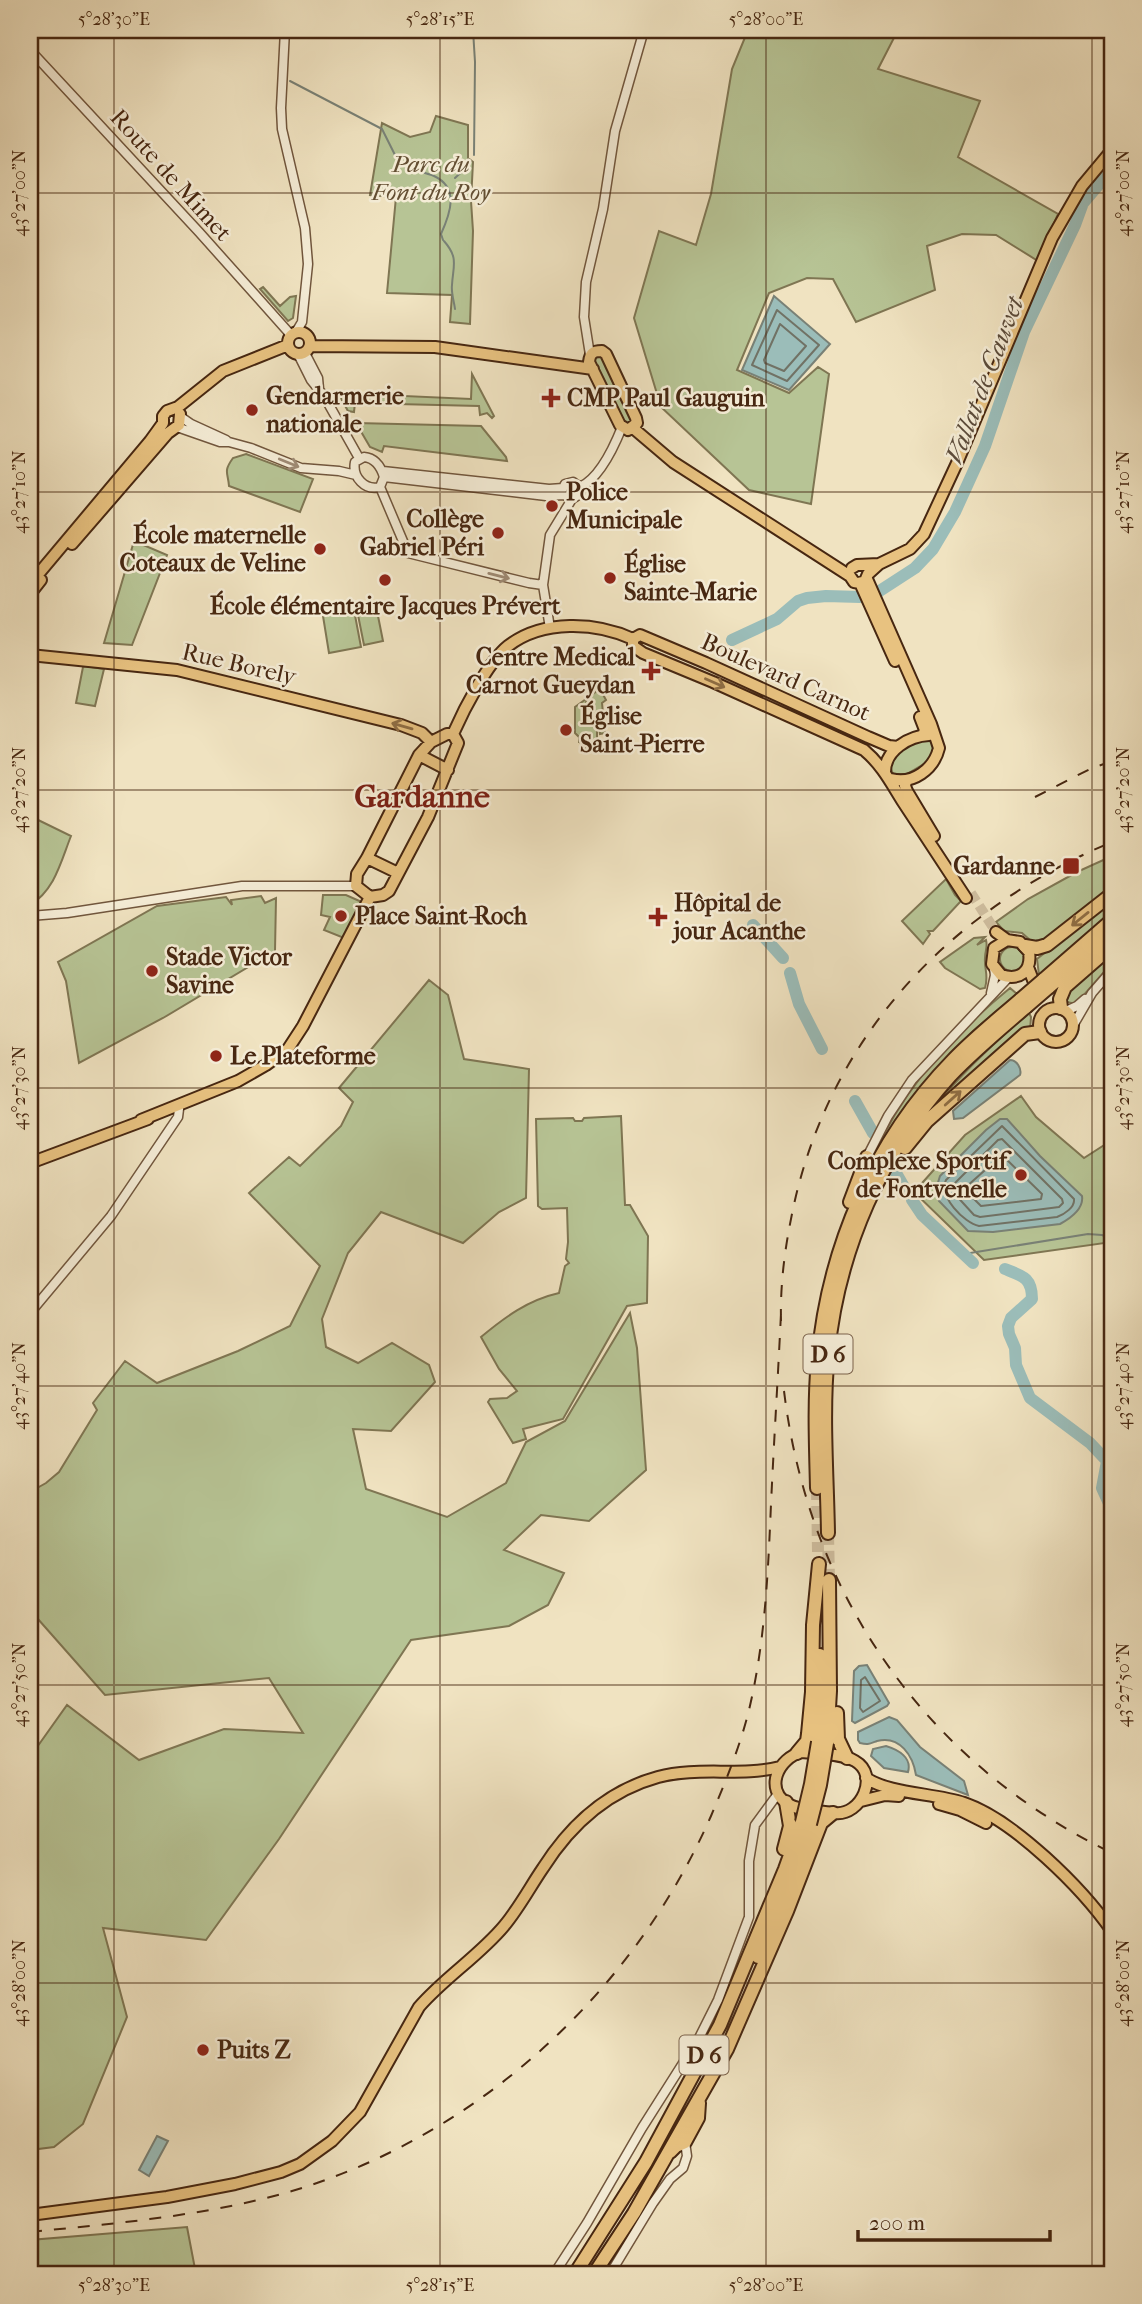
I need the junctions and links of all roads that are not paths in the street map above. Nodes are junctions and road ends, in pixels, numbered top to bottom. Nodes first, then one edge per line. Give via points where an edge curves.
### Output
1 (285, 30) edge
2 (644, 30) edge
3 (30, 50) edge
4 (1112, 150) edge
5 (298, 339) junction
6 (587, 339) junction
7 (602, 351) junction
8 (591, 362) junction
9 (174, 420) junction
10 (627, 429) junction
11 (359, 458) junction
12 (383, 474) junction
13 (356, 475) junction
14 (380, 487) junction
15 (580, 487) junction
16 (566, 494) junction
17 (860, 575) junction
18 (30, 584) edge
19 (543, 585) junction
20 (30, 594) edge
21 (550, 628) junction
22 (633, 639) junction
23 (30, 655) edge
24 (754, 685) junction
25 (749, 698) junction
26 (453, 733) junction
27 (923, 736) junction
28 (936, 738) junction
29 (431, 741) junction
30 (898, 747) junction
31 (419, 755) junction
32 (447, 770) junction
33 (888, 776) junction
34 (906, 780) junction
35 (367, 858) junction
36 (398, 873) junction
37 (356, 886) junction
38 (1112, 894) edge
39 (370, 897) junction
40 (30, 916) edge
41 (1112, 920) edge
42 (1112, 933) edge
43 (1007, 940) junction
44 (1025, 946) junction
45 (1112, 946) edge
46 (995, 948) junction
47 (1028, 967) junction
48 (994, 969) junction
49 (1112, 970) edge
50 (1011, 978) junction
51 (1092, 993) junction
52 (990, 995) junction
53 (1041, 999) junction
54 (1074, 1024) junction
55 (1040, 1032) junction
56 (280, 1056) junction
57 (179, 1109) junction
58 (141, 1121) junction
59 (867, 1157) joint
60 (30, 1163) edge
61 (877, 1182) junction
62 (836, 1260) junction
63 (30, 1313) edge
64 (817, 1488) tunnel mouth
65 (828, 1534) tunnel mouth
66 (829, 1580) tunnel mouth
67 (829, 1605) junction
68 (822, 1742) junction
69 (797, 1753) junction
70 (847, 1758) junction
71 (780, 1767) junction
72 (716, 1771) junction
73 (866, 1778) junction
74 (779, 1794) junction
75 (861, 1801) junction
76 (833, 1813) junction
77 (806, 1823) junction
78 (1079, 1893) junction
79 (1112, 1931) edge
80 (734, 1992) junction
81 (701, 2094) junction
82 (685, 2142) junction
83 (667, 2155) junction
84 (235, 2184) junction
85 (30, 2208) edge
86 (30, 2215) edge
87 (554, 2274) edge
88 (575, 2274) edge
89 (587, 2274) edge
90 (594, 2274) edge
91 (610, 2274) edge

1 - 5 street via 282,129 305,228 308,264
2 - 6 street via 615,131 586,282
3 - 5 street, Route de Mimet
4 - 17 main road via 1082,186 1052,238 924,534 910,549
5 - 8 main road
5 - 9 main road via 223,378
5 - 11 street via 319,389
6 - 7 street
6 - 8 street
7 - 8 main road via 593,352
7 - 10 main road via 632,408
8 - 10 main road
9 -> 13 street via 220,442 241,445 300,468
9 - 18 main road
9 - 20 main road
10 - 15 street
10 - 17 main road via 673,462
11 - 12 street via 373,459
11 - 13 street
12 - 14 street
12 - 16 street via 546,496
13 - 14 street via 365,486
14 -> 19 street via 408,553
15 - 16 street via 578,496
15 - 16 street via 573,482 565,484
16 - 19 street via 550,535
17 - 27 main road via 924,727
17 - 28 main road
19 - 21 street
21 - 22 main road via 591,626
21 - 26 main road via 509,645 492,662
22 - 24 main road, Boulevard Carnot via 640,635
22 -> 25 main road, Boulevard Carnot via 635,649
29 -> 23 main road, Rue Borely via 417,730 177,670
24 - 25 main road via 756,693
24 - 30 main road, Boulevard Carnot
25 - 33 main road, Boulevard Carnot via 864,750
26 - 29 main road
26 - 32 main road via 458,743
27 - 28 main road
27 - 30 main road
28 - 34 main road via 939,748 933,764
29 - 31 main road
30 - 33 main road via 887,759
31 - 32 main road
31 - 35 main road
32 - 36 main road
33 - 34 main road
33 - 34 main road, Boulevard Carnot via 968,896 909,796
35 - 36 main road
35 - 37 main road via 357,873
36 - 39 main road via 389,891
37 - 39 main road
37 - 40 street via 242,886
38 -> 44 highway via 1047,945
39 - 56 main road via 303,1026
41 - 53 highway, D 6
42 - 53 highway, D 6
43 - 44 main road
43 - 46 main road
43 - 46 main road via 993,934
44 - 47 main road
45 - 53 highway via 1065,987 1060,999
46 - 48 main road via 991,958
47 - 50 main road
47 - 53 main road
48 - 50 main road
48 - 52 street
49 - 51 street
50 - 52 street
50 - 53 main road
51 - 53 street via 1077,1006
51 - 54 street
52 - 59 street via 912,1080
53 - 54 main road via 1072,1018
53 - 55 main road
53 - 61 highway, D 6 via 973,1053 935,1094
53 - 62 highway, D 6 via 953,1060 909,1113 870,1176
54 - 55 main road via 1060,1042 1050,1041
61 -> 55 highway via 927,1121 1025,1034
56 - 57 main road via 246,1083
56 - 58 main road via 238,1081
57 - 58 main road
57 - 63 street via 111,1216
58 - 60 main road
59 - 62 highway via 840,1231
61 - 65 highway, D 6 via 846,1262 831,1328 825,1410
62 - 64 highway, D 6 via 818,1361
66 - 67 highway, D 6
67 - 68 highway, D 6 via 830,1690
67 - 70 highway via 838,1659 837,1732
68 - 69 highway, D 6 via 818,1558 808,1734
68 - 77 highway, D 6, bridge via 820,1785
69 - 70 main road
69 - 71 main road
70 - 73 main road via 859,1764
71 - 72 main road
71 - 74 main road
72 - 74 main road via 756,1777
72 - 84 main road via 658,1777 624,1789 591,1810 555,1849 506,1923 419,2007 360,2112 332,2141 300,2164
73 - 75 main road
73 - 78 main road via 881,1787 937,1796 981,1812 1050,1862
74 - 76 main road via 794,1807
74 - 80 highway via 790,1821 787,1840
74 - 87 street via 753,1830 749,1917 718,2000
75 - 76 main road via 847,1812
75 - 78 main road via 900,1796 967,1814 1011,1837
76 - 81 highway via 821,1823 741,2020
77 - 80 highway, D 6
77 - 89 highway, D 6 via 791,1879 701,2080
78 - 79 main road
80 - 88 highway, D 6 via 646,2162
81 - 82 highway via 698,2118
81 - 83 highway
82 - 83 highway
82 - 91 street via 683,2168 653,2203
83 - 90 highway
84 - 85 main road
84 - 86 main road

